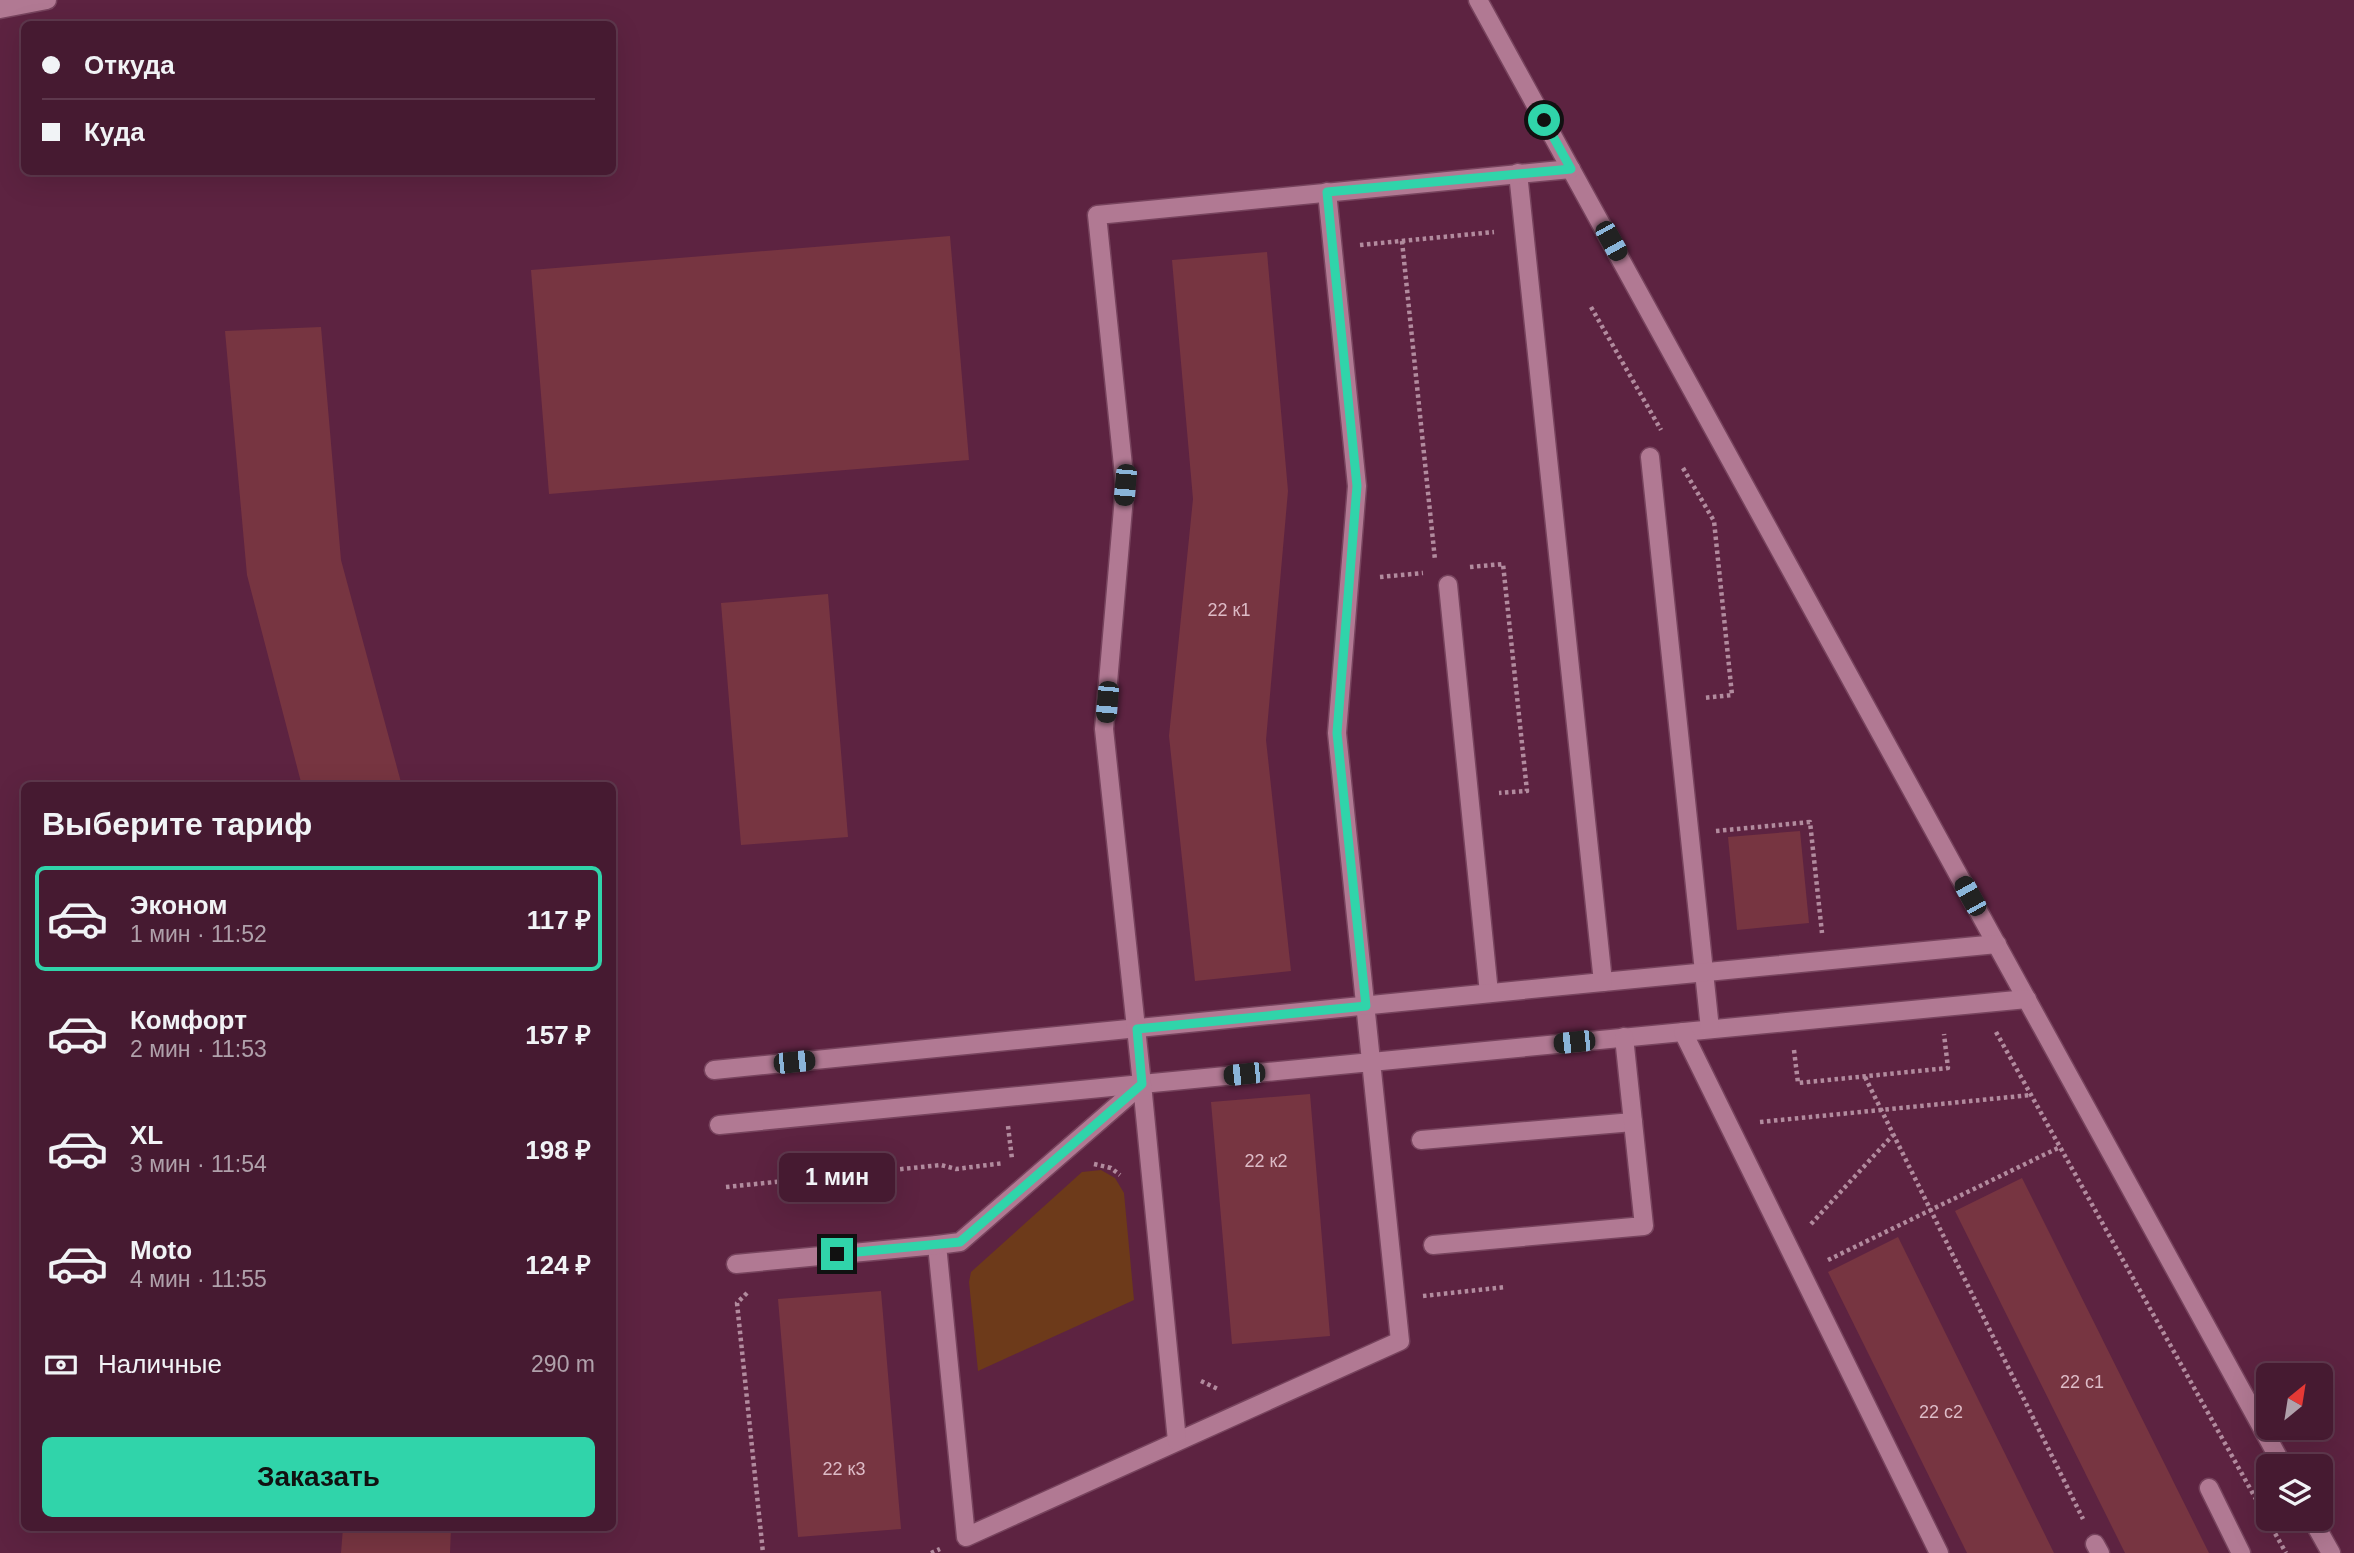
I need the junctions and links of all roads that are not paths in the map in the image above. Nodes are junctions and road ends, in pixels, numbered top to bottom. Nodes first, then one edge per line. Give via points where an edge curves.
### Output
1 (47, 0) edge
2 (1478, 0) edge
3 (0, 9) edge
4 (1571, 169) junction
5 (1518, 173) junction
6 (1327, 192) junction
7 (1650, 457) dead end
8 (1448, 585) dead end
9 (1997, 944) junction
10 (1705, 973) junction
11 (1603, 982) junction
12 (1489, 993) junction
13 (2027, 999) junction
14 (1366, 1006) junction
15 (1137, 1029) junction
16 (1710, 1029) junction
17 (1683, 1032) junction
18 (1624, 1037) junction
19 (1371, 1061) junction
20 (714, 1069) dead end
21 (1142, 1084) junction
22 (1633, 1122) junction
23 (719, 1125) dead end
24 (1422, 1140) dead end
25 (937, 1245) junction
26 (1433, 1245) dead end
27 (736, 1264) dead end
28 (1177, 1441) junction
29 (2276, 1454) edge
30 (2209, 1488) dead end
31 (2319, 1531) edge
32 (1939, 1553) edge
33 (2241, 1553) edge
34 (2331, 1553) edge

1 - 3 street
2 - 4 street
4 - 5 street
4 - 9 street
5 - 6 street
5 - 11 street
6 - 14 street via 1357,486 1337,733
6 - 15 street via 1097,215 1125,485 1104,729
7 - 10 street
8 - 12 street
9 - 10 street
9 - 13 street
10 - 11 street
10 - 16 street
11 - 12 street
12 - 14 street
13 - 16 street
13 - 29 street
14 - 15 street
14 - 19 street
15 - 20 street
15 - 21 street
16 - 17 street
17 - 18 street
17 - 32 street
18 - 19 street
18 - 22 street
19 - 21 street
19 - 28 street via 1400,1341
21 - 23 street
21 - 25 street via 960,1242
21 - 28 street
22 - 24 street
22 - 26 street via 1644,1226
25 - 27 street
25 - 28 street via 966,1536
30 - 33 street
31 - 34 street

